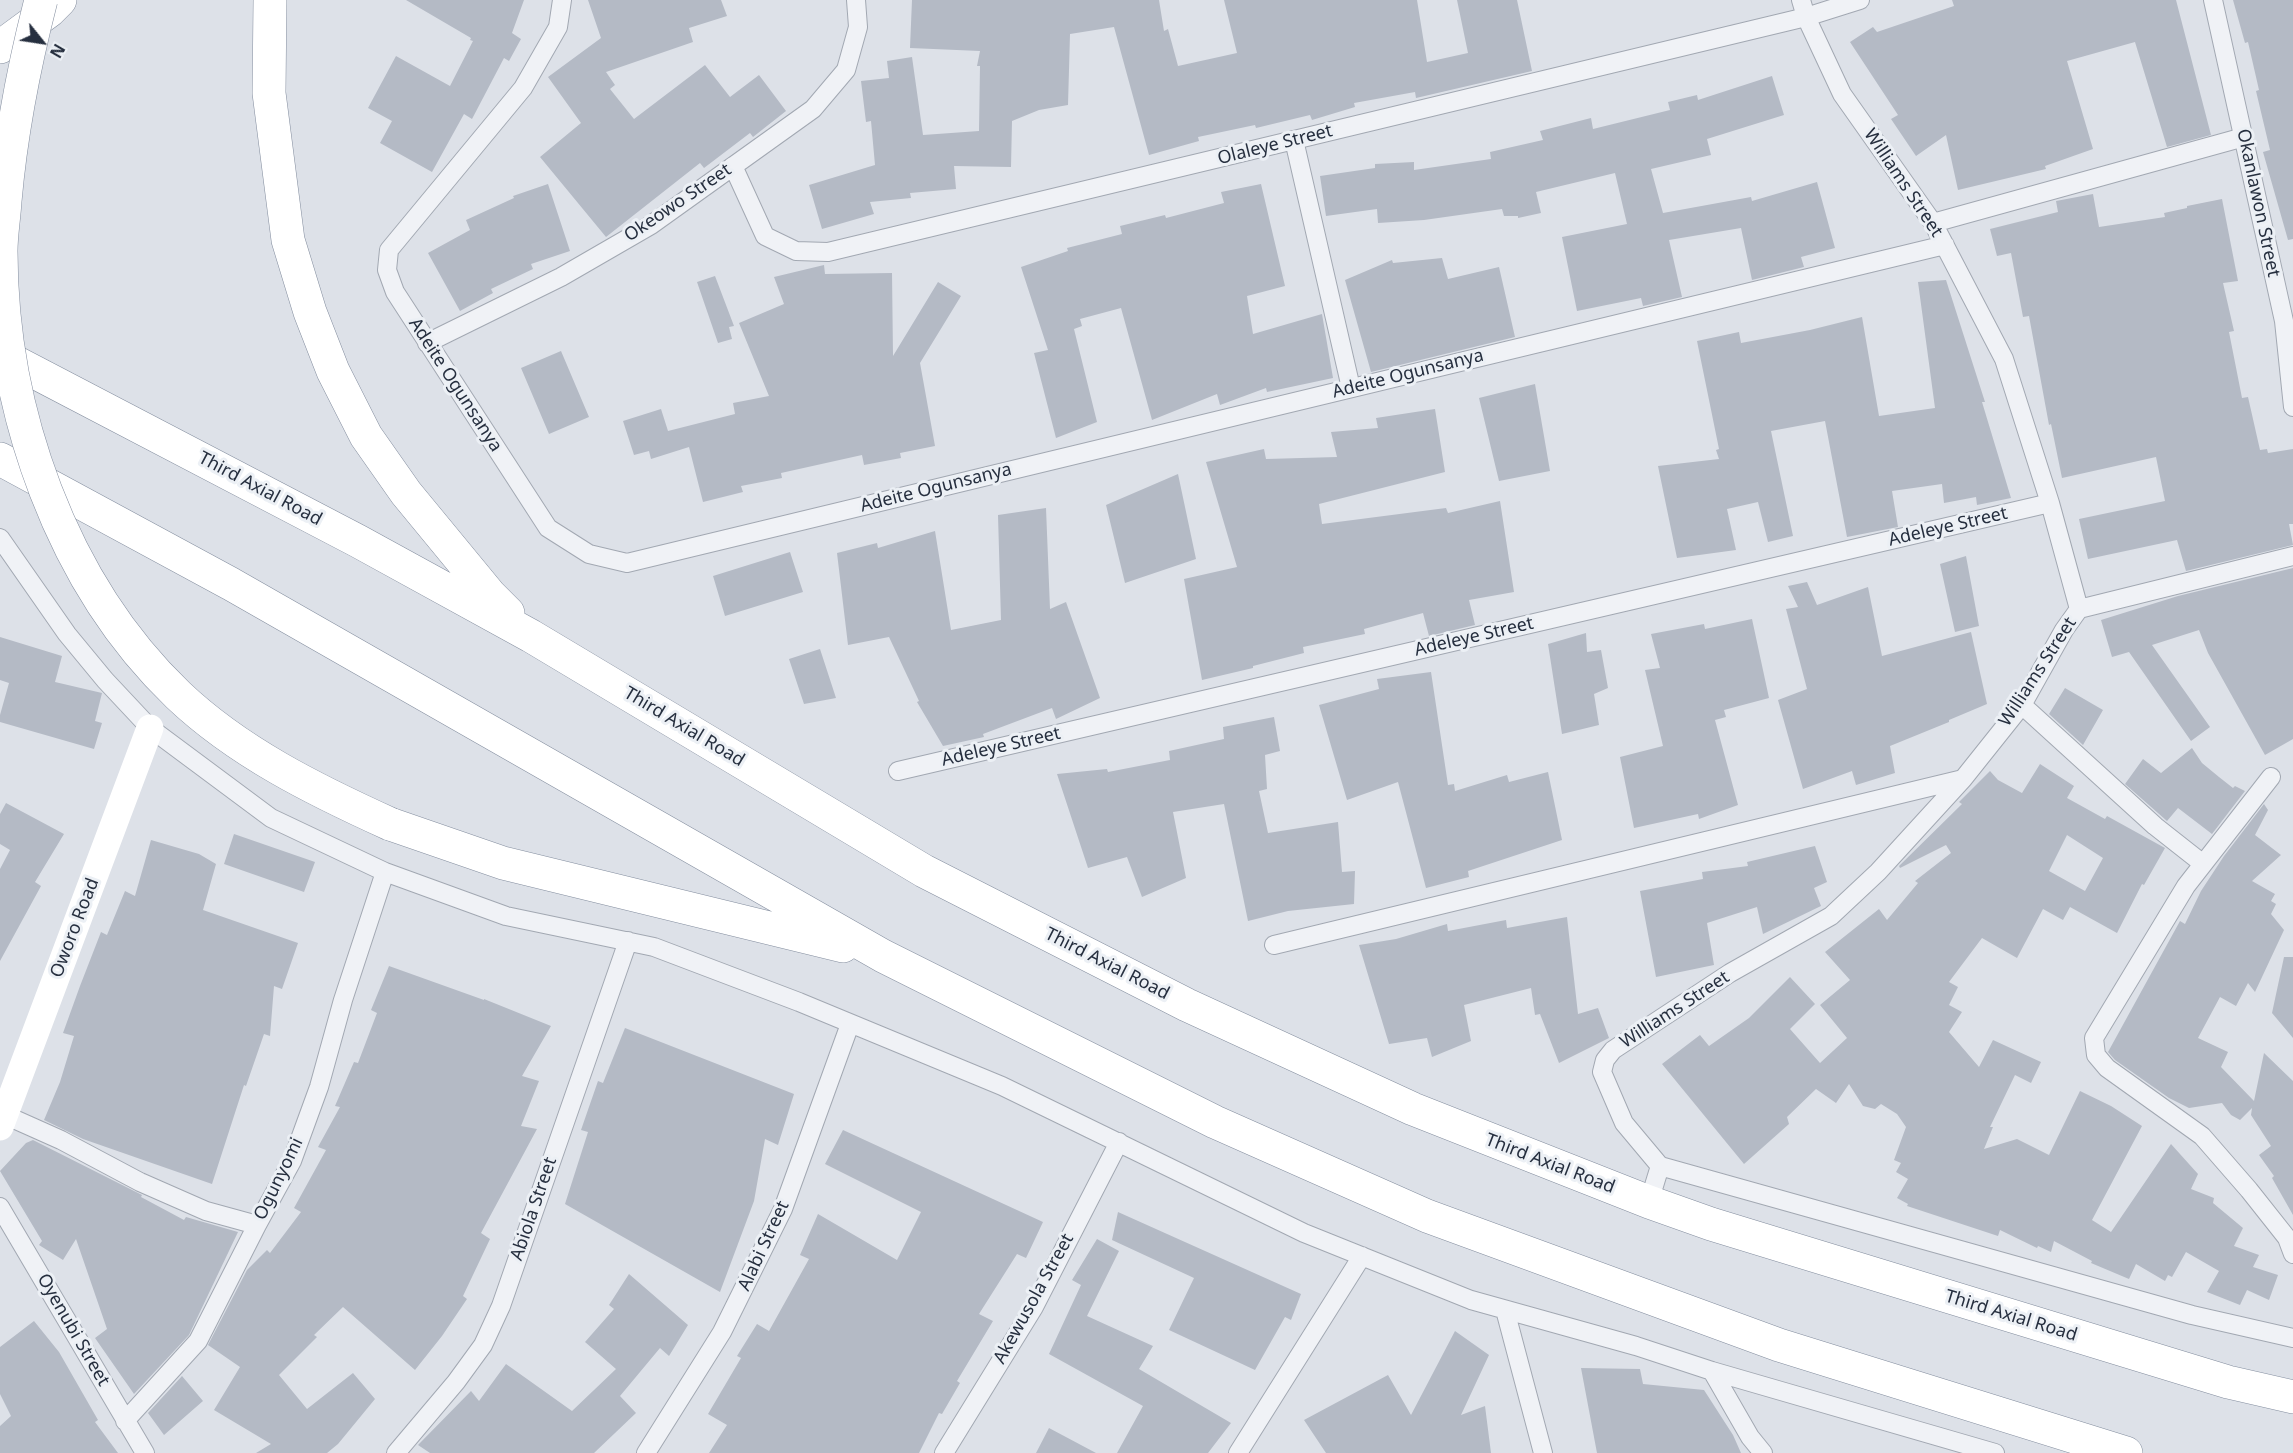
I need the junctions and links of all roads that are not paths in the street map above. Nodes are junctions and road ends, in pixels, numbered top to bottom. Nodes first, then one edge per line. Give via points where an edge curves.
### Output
1 (41, 0) edge
2 (60, 0) edge
3 (562, 0) edge
4 (856, 0) edge
5 (1860, 0) edge
6 (2213, 0) edge
7 (270, 3) edge
8 (1804, 8) edge
9 (0, 47) edge
10 (2244, 137) junction
11 (1294, 140) junction
12 (733, 166) junction
13 (1934, 223) junction
14 (1945, 245) junction
15 (2288, 320) edge
16 (427, 343) junction
17 (0, 354) edge
18 (1351, 388) junction
19 (2293, 407) edge
20 (0, 459) edge
21 (2050, 503) junction
22 (0, 538) edge
23 (2293, 556) edge
24 (2079, 609) junction
25 (531, 636) junction
26 (2022, 705) junction
27 (150, 728) junction
28 (898, 771) dead end
29 (2271, 777) dead end
30 (1963, 779) junction
31 (2202, 863) junction
32 (385, 872) junction
33 (628, 941) junction
34 (1274, 945) dead end
35 (883, 956) junction
36 (850, 1024) junction
37 (3, 1121) edge
38 (1119, 1142) junction
39 (1660, 1166) junction
40 (1649, 1202) junction
41 (0, 1207) edge
42 (257, 1225) junction
43 (2293, 1254) edge
44 (1362, 1256) junction
45 (1505, 1310) junction
46 (2293, 1338) edge
47 (1712, 1371) junction
48 (2293, 1397) edge
49 (125, 1421) junction
50 (1242, 1451) edge
51 (145, 1453) edge
52 (396, 1453) edge
53 (646, 1453) edge
54 (944, 1453) edge
55 (1543, 1453) edge
56 (1763, 1453) edge
57 (1995, 1453) edge
58 (2126, 1453) edge

1 - 35 highway, bridge via 9,156 1,250 5,337 22,421 53,510 86,578 131,645 178,696 224,732 327,795 390,824 503,862
2 - 9 highway
3 - 16 street, Adeite Ogunsanya via 558,27 523,88 389,250 387,270 395,292
4 - 12 street, Okeowo Street via 858,27 846,70 813,109
5 - 8 street, Olaleye Street
6 - 10 street, Okanlawon Street
7 - 25 highway via 269,93 288,240 333,371 366,436 406,493 490,595
8 - 11 street, Olaleye Street
8 - 13 street, Williams Street via 1842,94
10 - 13 street
10 - 15 street, Okanlawon Street
11 - 12 street, Olaleye Street via 828,252 796,250 765,236
11 - 18 street
12 - 16 street, Okeowo Street via 651,225 561,277
13 - 14 street, Williams Street
14 - 18 street, Adeite Ogunsanya
14 - 21 street, Williams Street via 2004,359
15 - 19 street, Okanlawon Street
16 - 18 street, Adeite Ogunsanya via 548,528 589,554 627,563
17 - 25 highway, Third Axial Road
20 - 35 highway via 241,590
21 - 24 street, Williams Street
21 - 28 street, Adeleye Street
22 - 27 street via 67,634
23 - 24 street
24 - 26 street, Williams Street
25 - 40 highway, Third Axial Road via 924,871 1187,1005 1413,1110
26 - 30 street, Williams Street
26 - 31 street via 2155,826
27 - 32 street via 271,818
27 - 37 street, Oworo Road
29 - 31 street
30 - 34 street
30 - 39 street, Williams Street via 1878,872 1831,916 1730,974 1613,1050 1605,1060 1602,1072 1624,1123
31 - 43 street via 2094,1038 2096,1055 2107,1068 2202,1136 2287,1238
32 - 33 street via 506,916
32 - 42 street, Ogunyomi via 292,1161
33 - 36 street via 654,947
33 - 52 street, Abiola Street via 501,1306 483,1345
35 - 58 highway via 1215,1122 1427,1216 1779,1345
36 - 38 street via 1002,1086
36 - 53 street, Alabi Street via 783,1209 722,1332
37 - 42 street via 61,1140 206,1211
38 - 44 street via 1304,1233
38 - 54 street, Akewusola Street via 1034,1306
39 - 40 street
39 - 46 street via 2192,1315
40 - 48 highway, Third Axial Road via 1993,1311 2228,1382
41 - 49 street, Oyenubi Street
42 - 49 street, Ogunyomi via 198,1341
44 - 45 street
44 - 50 street
45 - 47 street
45 - 55 street
47 - 56 street
47 - 57 street
49 - 51 street, Oyenubi Street

